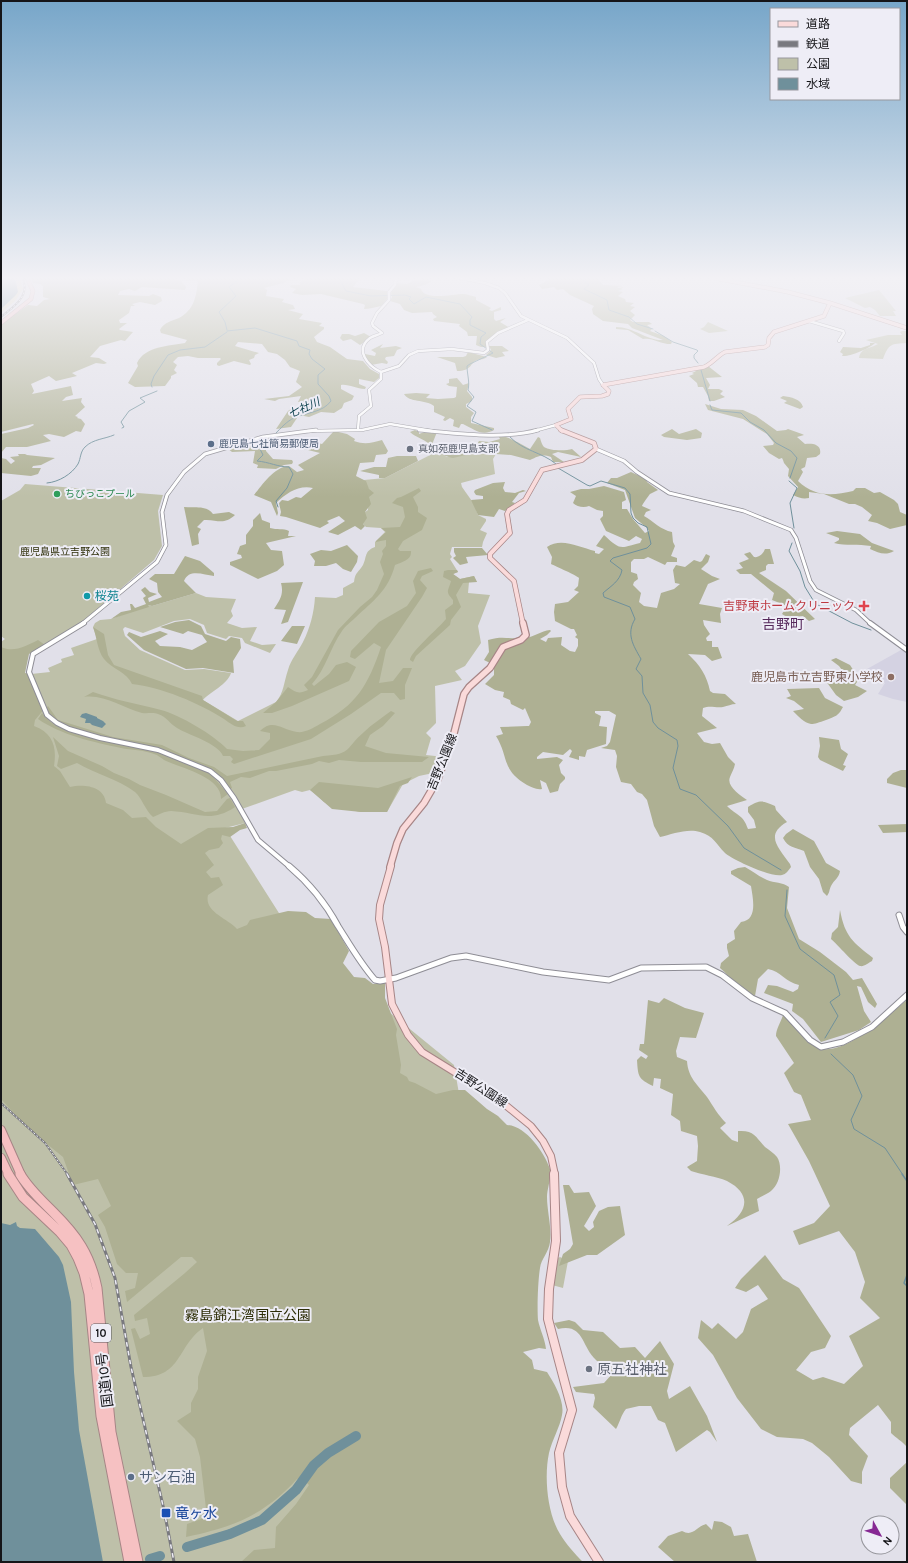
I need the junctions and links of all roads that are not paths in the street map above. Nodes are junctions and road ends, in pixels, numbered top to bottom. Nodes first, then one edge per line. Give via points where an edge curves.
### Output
1 (364, 351) edge
2 (418, 351) edge
3 (464, 351) edge
4 (486, 351) edge
5 (581, 351) edge
6 (732, 351) edge
7 (381, 372) junction
8 (603, 385) junction
9 (556, 425) junction
10 (358, 430) junction
11 (596, 449) junction
12 (907, 650) edge
13 (898, 915) dead end
14 (907, 932) edge
15 (389, 980) junction
16 (907, 995) edge
17 (1, 1130) edge
18 (1, 1158) edge
19 (129, 1562) edge
20 (138, 1562) edge
21 (599, 1562) edge

1 - 7 street via 364,360
2 - 7 street via 408,356 399,366
3 - 4 street via 480,354
5 - 8 street via 594,362 597,367 597,378
6 - 8 main road via 719,355 708,366
7 - 10 street via 381,379 368,391 371,406 359,416
8 - 9 main road via 609,391 608,394 580,397 568,409 571,419
9 - 10 street via 518,434 458,433 413,429 393,424
9 - 11 main road via 561,431 594,443
10 - 15 street via 316,430 263,437 201,456 179,477 164,502 162,512 166,545 157,562 88,620 33,654 29,672 47,715 56,723 75,731 158,750 210,771 234,798 258,840 302,877 328,910 365,969 375,980
11 - 12 street via 624,461 669,493 738,509 791,530 813,587 856,610
11 - 15 main road, 吉野公園線 via 582,460 541,471 525,500 509,510 507,514 510,533 490,554 490,558 514,581 526,634 521,640 501,649 490,668 464,694 453,737 438,779 424,803 403,829 397,843 379,911
13 - 14 street
15 - 16 street via 451,958 466,956 543,972 609,980 642,968 706,967 722,975 752,998 786,1013 810,1040 822,1047 843,1042 872,1027
15 - 21 main road, 吉野公園線 via 392,1004 408,1035 422,1052 512,1109 544,1143 551,1158 556,1196 556,1241 547,1310 572,1410 561,1442 559,1469 570,1516
17 - 20 highway, 国道10号 / 10 via 25,1181 78,1239 92,1267 97,1288 111,1432
18 - 19 highway, 国道10号 / 10 via 22,1196 59,1232 75,1252 85,1276 101,1416

